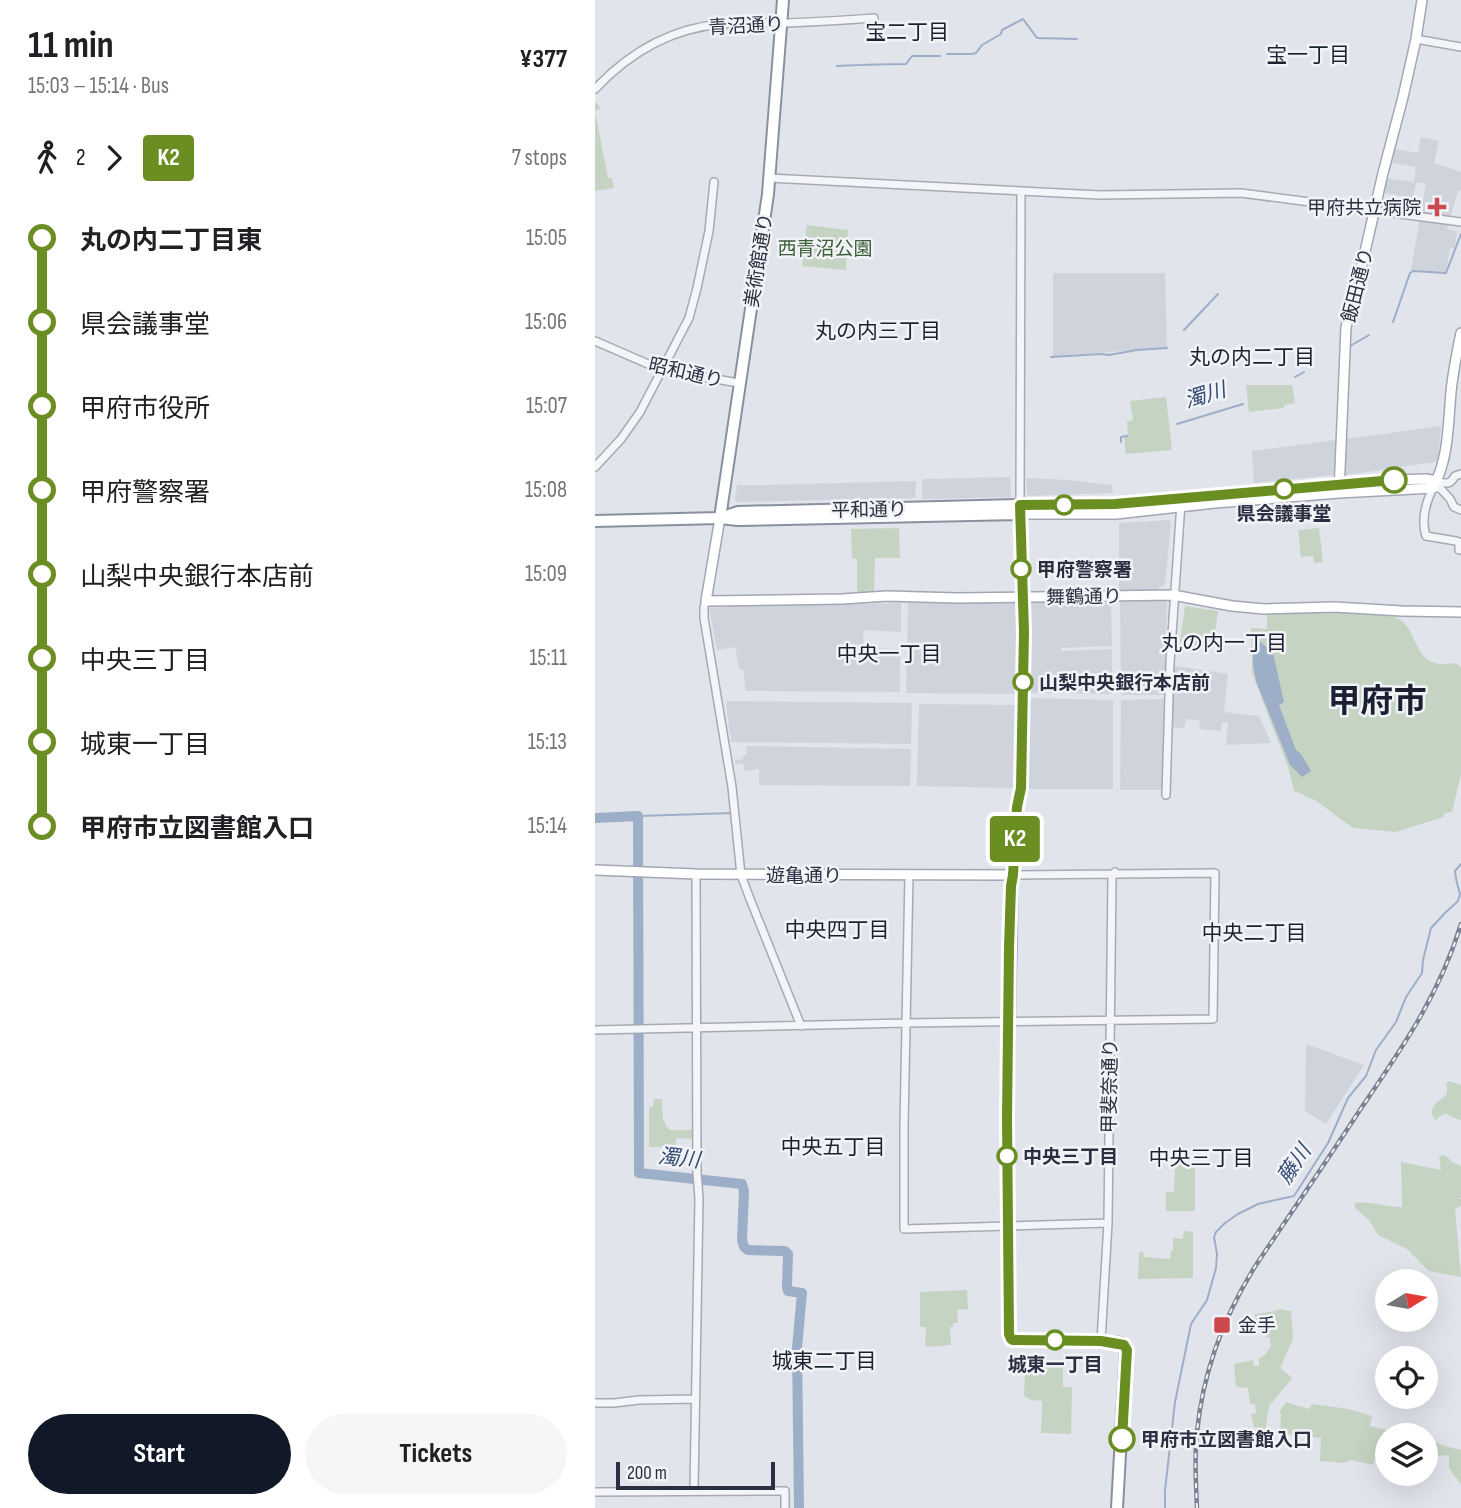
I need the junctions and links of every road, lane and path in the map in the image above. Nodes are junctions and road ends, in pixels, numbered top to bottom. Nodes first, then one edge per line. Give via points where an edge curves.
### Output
1 (783, 0) edge
2 (1422, 0) edge
3 (874, 18) dead end
4 (782, 23) junction
5 (1416, 39) junction
6 (1461, 47) edge
7 (595, 89) edge
8 (769, 178) junction
9 (715, 182) dead end
10 (1021, 191) junction
11 (1375, 211) junction
12 (1461, 222) edge
13 (1461, 332) edge
14 (595, 341) edge
15 (662, 370) junction
16 (740, 383) junction
17 (595, 467) edge
18 (1461, 474) edge
19 (1451, 482) junction
20 (1435, 484) junction
21 (1339, 489) junction
22 (1450, 499) junction
23 (1181, 503) junction
24 (1020, 510) junction
25 (1461, 510) edge
26 (720, 518) junction
27 (595, 521) edge
28 (1459, 550) dead end
29 (1173, 595) junction
30 (1022, 596) junction
31 (706, 601) junction
32 (1461, 612) edge
33 (1166, 794) dead end
34 (595, 870) edge
35 (1115, 873) junction
36 (696, 874) junction
37 (741, 874) junction
38 (909, 875) junction
39 (1013, 875) junction
40 (1110, 1020) junction
41 (1008, 1021) junction
42 (906, 1023) junction
43 (801, 1026) junction
44 (697, 1027) junction
45 (595, 1030) edge
46 (1108, 1223) junction
47 (1007, 1226) junction
48 (1101, 1341) junction
49 (696, 1399) junction
50 (595, 1403) edge
51 (694, 1491) junction
52 (595, 1492) edge
53 (782, 1508) edge
54 (1117, 1508) edge

1 - 4 highway, 美術館通り
2 - 5 main road, 飯田通り
3 - 4 street, 青沼通り
4 - 7 street, 青沼通り via 728,23 686,30 631,57
4 - 8 highway, 美術館通り
5 - 6 street
5 - 11 main road, 飯田通り
8 - 10 street
8 - 16 highway, 美術館通り
9 - 15 street via 689,318
10 - 11 street via 1121,196 1241,193
10 - 24 street
11 - 12 street
11 - 21 main road, 飯田通り via 1346,327
13 - 20 main road via 1446,450
14 - 15 street, 昭和通り
15 - 16 street, 昭和通り
15 - 17 street via 640,412
16 - 26 highway, 美術館通り
18 - 19 street
19 - 20 street
19 - 22 street
20 - 21 main road
20 - 22 street
20 - 28 street via 1424,515 1425,535 1459,542
21 - 23 main road
22 - 25 street via 1454,508
23 - 24 main road
23 - 29 street
24 - 26 highway, 平和通り via 738,512
24 - 30 highway
26 - 27 highway, 平和通り
26 - 31 main road
29 - 30 main road, 舞鶴通り
29 - 32 main road, 舞鶴通り via 1264,609
29 - 33 street
30 - 31 main road, 舞鶴通り
30 - 39 highway via 1021,788
31 - 37 street via 704,618 733,790
34 - 36 main road, 遊亀通り
35 - 39 street
35 - 40 street, 甲斐奈通り
35 - 40 street via 1215,873 1213,1019
36 - 37 main road, 遊亀通り
36 - 44 street
37 - 38 main road, 遊亀通り
37 - 43 street
38 - 39 main road, 遊亀通り
38 - 42 street
39 - 41 highway
40 - 41 street
40 - 46 street, 甲斐奈通り
41 - 42 street
41 - 47 highway
42 - 43 street
42 - 47 street via 904,1229
43 - 44 street
44 - 45 street
44 - 49 street
46 - 47 street
46 - 48 street, 甲斐奈通り
47 - 48 highway via 1011,1339
48 - 54 highway via 1121,1343 1127,1350
49 - 50 street
49 - 51 street
51 - 52 street
51 - 53 street via 783,1491

